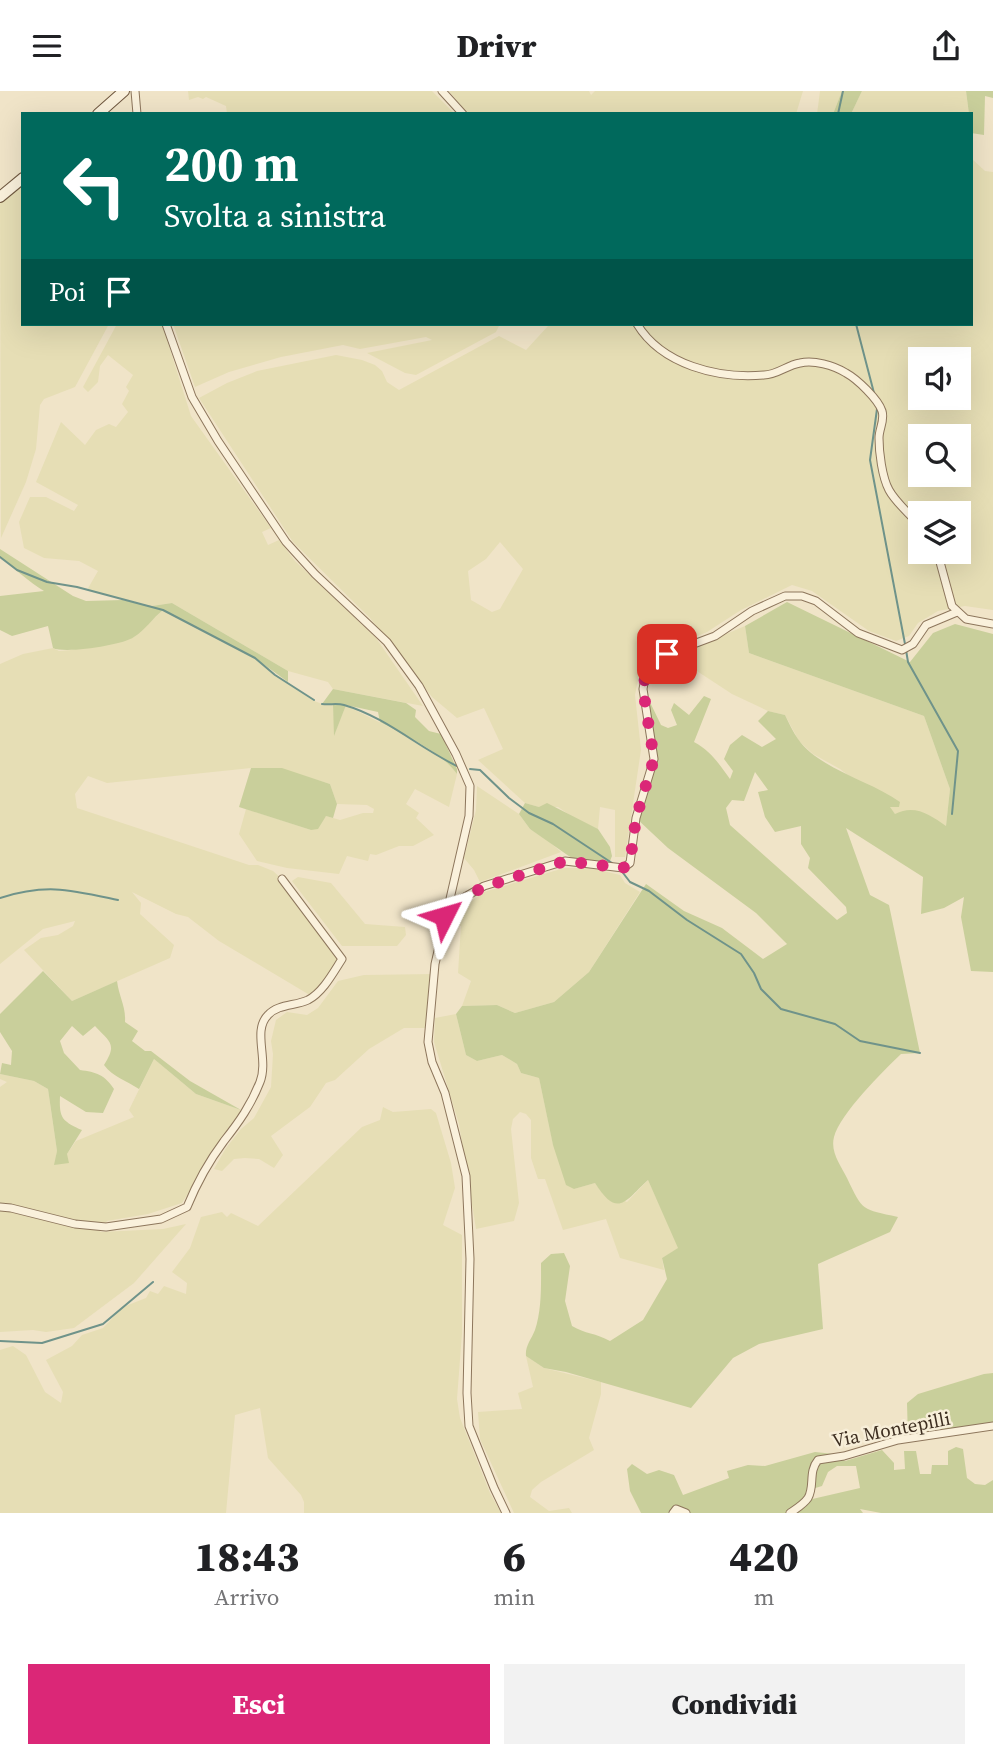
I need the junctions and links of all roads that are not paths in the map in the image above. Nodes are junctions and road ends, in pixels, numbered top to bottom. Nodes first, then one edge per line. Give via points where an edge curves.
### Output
1 (126, 91) edge
2 (442, 91) edge
3 (135, 94) edge
4 (100, 112) edge
5 (137, 112) edge
6 (461, 112) edge
7 (21, 180) edge
8 (0, 197) edge
9 (167, 326) edge
10 (638, 326) edge
11 (908, 512) edge
12 (941, 564) edge
13 (957, 612) junction
14 (993, 624) edge
15 (282, 879) dead end
16 (444, 916) junction
17 (0, 1207) edge
18 (993, 1426) edge
19 (506, 1513) edge
20 (673, 1513) edge
21 (686, 1513) edge
22 (790, 1513) edge

1 - 3 street
1 - 4 main road
2 - 6 street
3 - 5 street
7 - 8 main road
9 - 16 street via 192,397 218,441 286,542 387,642 419,686 466,772 469,816
10 - 11 street via 657,347 697,368 767,376 800,363 818,363 848,374 882,410 879,438 885,479 889,491
12 - 13 street
13 - 14 street via 966,619
13 - 16 street via 926,625 913,644 902,650 858,633 816,601 785,596 715,636 667,654 645,678 643,689 654,759 636,818 630,863 623,868 565,861 484,887
15 - 17 street via 342,959 313,997 268,1014 260,1031 262,1078 250,1106 222,1143 187,1207 161,1219 106,1227
16 - 19 street via 428,1042 466,1176 470,1426
18 - 22 street, Via Montepilli via 898,1440 818,1460 807,1500
20 - 21 street via 676,1509

